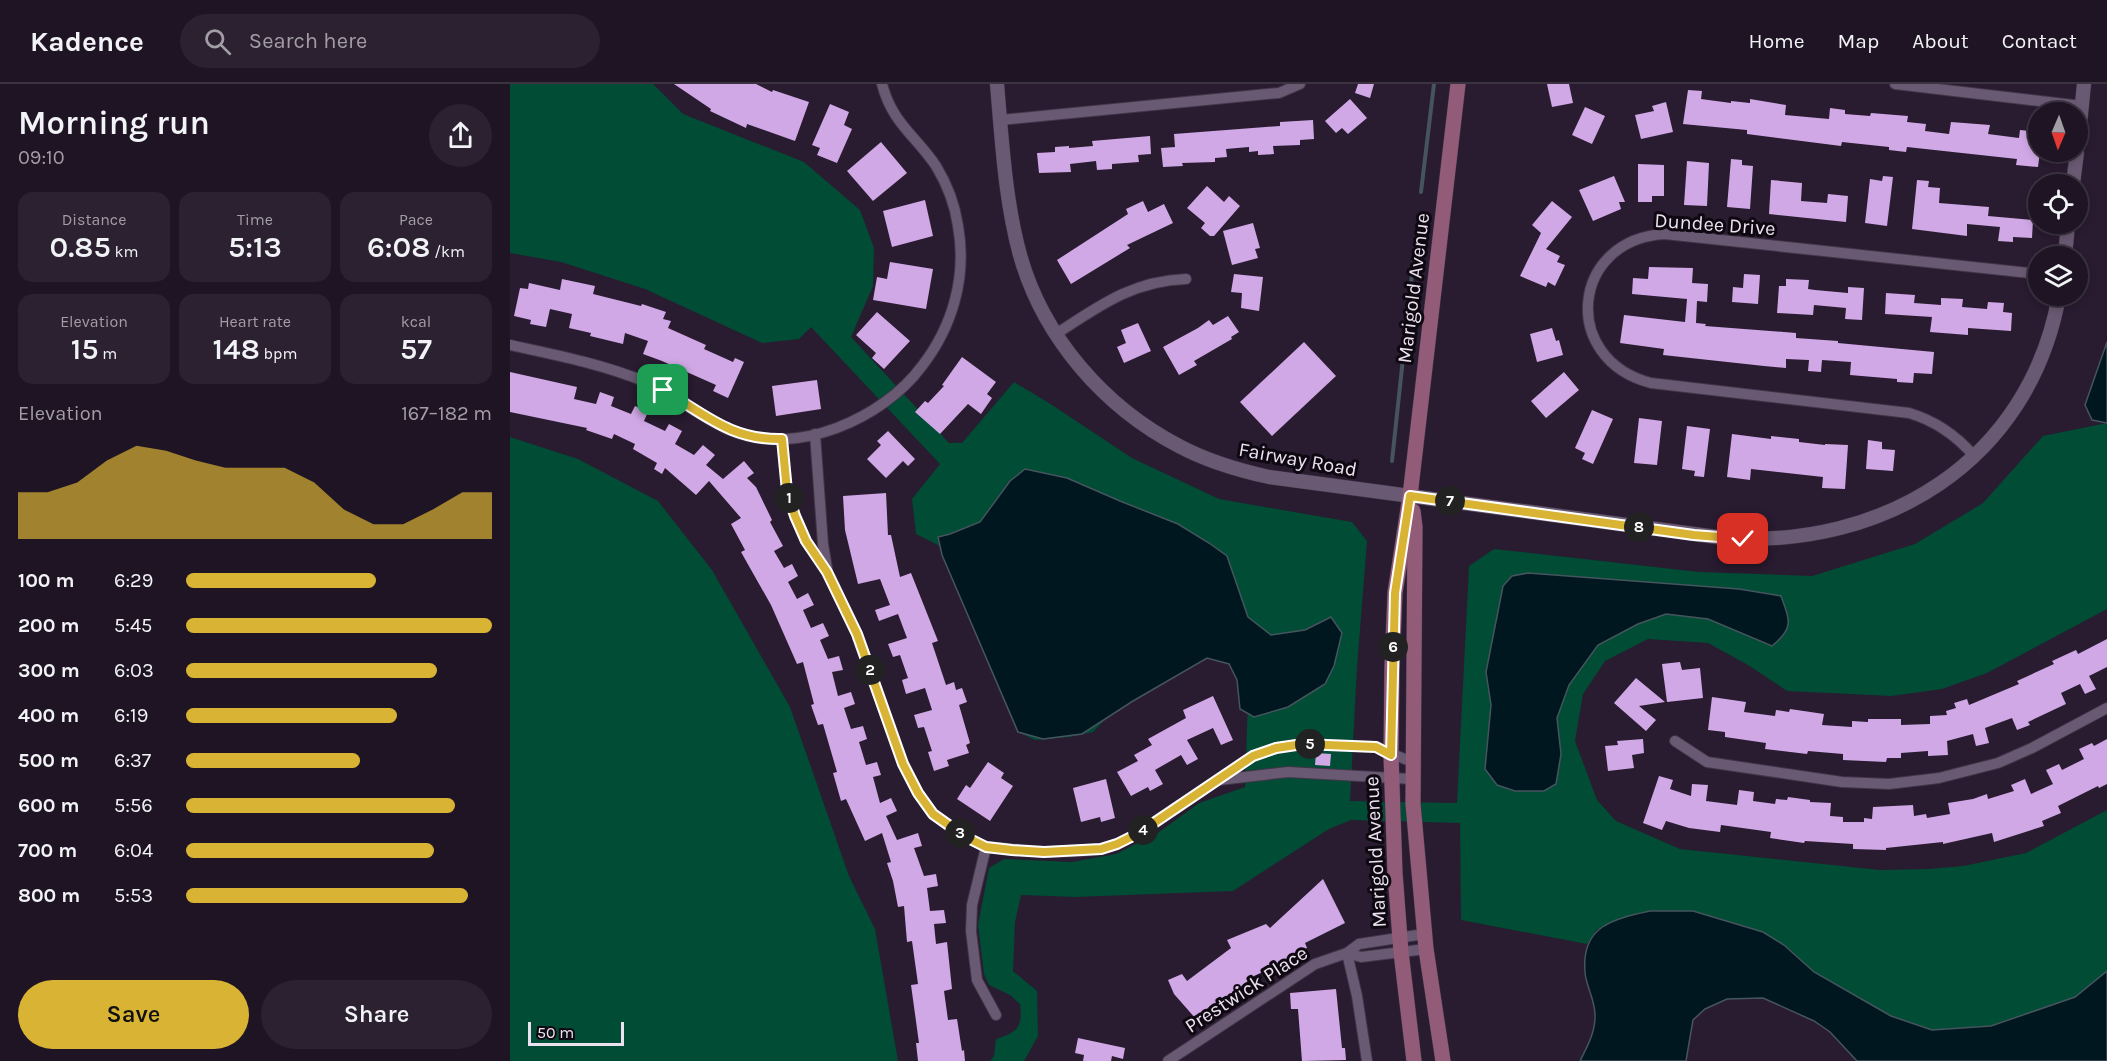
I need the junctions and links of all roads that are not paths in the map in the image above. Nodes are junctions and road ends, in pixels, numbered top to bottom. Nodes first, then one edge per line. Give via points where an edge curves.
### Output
1 (882, 84) edge
2 (997, 84) edge
3 (1300, 84) edge
4 (1458, 84) edge
5 (1895, 84) edge
6 (2084, 84) edge
7 (2048, 102) edge
8 (2082, 102) edge
9 (1000, 120) junction
10 (2028, 273) edge
11 (1186, 279) dead end
12 (2056, 306) edge
13 (1056, 334) junction
14 (510, 345) edge
15 (815, 434) junction
16 (782, 439) junction
17 (1974, 456) junction
18 (1410, 496) junction
19 (827, 572) junction
20 (2107, 708) edge
21 (1675, 741) dead end
22 (1391, 755) junction
23 (1412, 762) junction
24 (1391, 778) junction
25 (1412, 779) junction
26 (1215, 781) junction
27 (986, 847) junction
28 (1425, 942) junction
29 (1401, 944) junction
30 (1347, 953) junction
31 (996, 1015) dead end
32 (1168, 1061) edge
33 (1367, 1061) edge
34 (1414, 1061) edge
35 (1443, 1061) edge

1 - 15 street via 897,120 936,166 955,209 961,257 956,301 937,345 908,382 868,413
2 - 9 street, Fairway Road
3 - 9 street via 1267,94
4 - 18 main road, Marigold Avenue
5 - 7 street
6 - 8 street
9 - 13 street, Fairway Road via 1018,247 1031,285
10 - 17 street, Dundee Drive via 1665,234 1642,237 1621,247 1603,263 1592,284 1587,318 1593,337 1609,361 1632,377 1651,383 1909,413 1952,433
11 - 13 street via 1132,289
12 - 17 street, Fairway Road via 2046,347 2029,385 2007,419
13 - 18 street, Fairway Road via 1089,377 1123,409 1195,454 1269,477
14 - 16 street via 611,369 663,390 730,430
15 - 16 street
15 - 19 street
16 - 19 street via 787,491 795,516
17 - 18 street, Fairway Road via 1929,490 1877,517 1839,530 1781,539 1694,535
18 - 22 main road, Marigold Avenue via 1395,593
18 - 23 main road, Marigold Avenue via 1415,527
19 - 27 street via 857,634 903,764 918,793 933,814
20 - 21 street via 1998,763 1939,778 1889,784 1842,782 1707,762
22 - 23 street
22 - 24 main road, Marigold Avenue
22 - 26 street via 1376,747 1303,744 1253,756
23 - 25 main road, Marigold Avenue
24 - 25 street
24 - 26 street via 1288,772
24 - 29 main road, Marigold Avenue
25 - 28 main road, Marigold Avenue
26 - 27 street via 1117,844 1091,850 1044,852
27 - 31 street via 972,905 971,931 977,980
28 - 29 street, Prestwick Place
28 - 35 main road, Marigold Avenue
29 - 30 street, Prestwick Place via 1359,944
29 - 34 main road, Marigold Avenue
30 - 32 street, Prestwick Place via 1315,964
30 - 33 street

